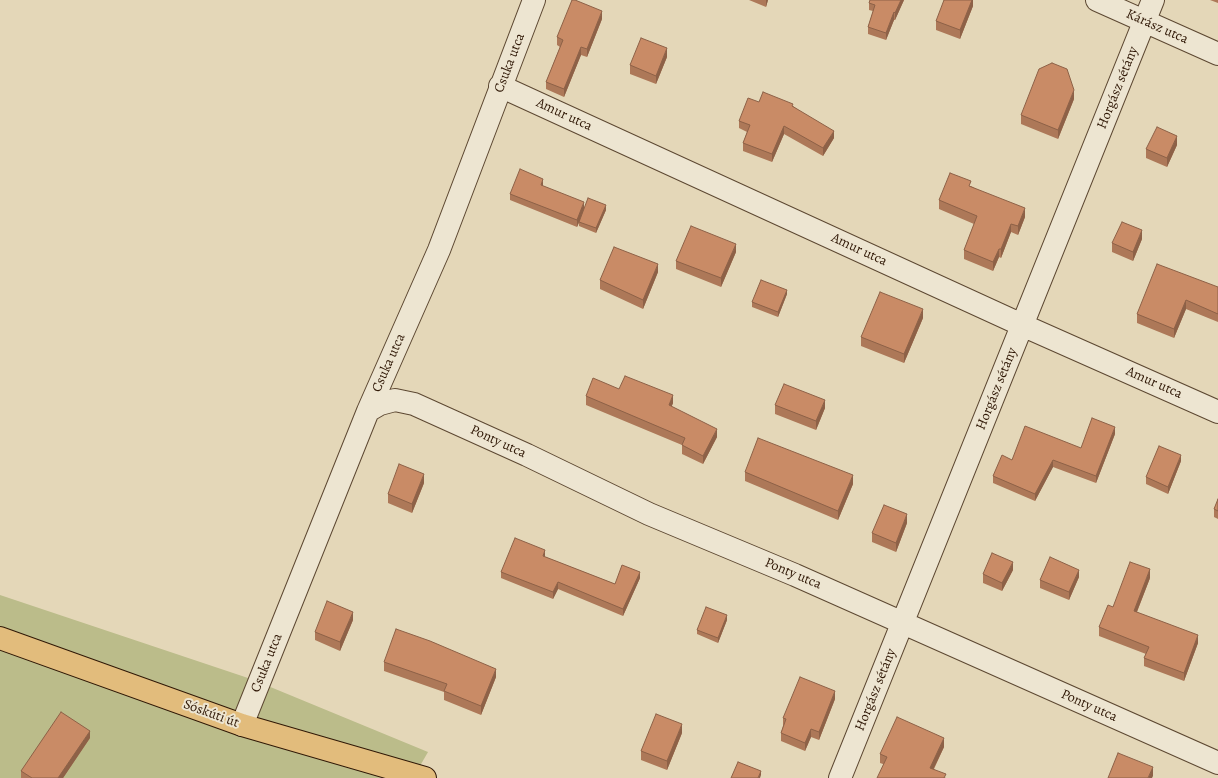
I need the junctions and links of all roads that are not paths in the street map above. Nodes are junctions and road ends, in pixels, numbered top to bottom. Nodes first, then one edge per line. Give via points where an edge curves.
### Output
1 (534, 0) edge
2 (1097, 0) edge
3 (1153, 0) edge
4 (1144, 22) junction
5 (1218, 54) edge
6 (500, 86) junction
7 (1022, 325) junction
8 (368, 410) junction
9 (1218, 412) edge
10 (903, 623) junction
11 (0, 638) edge
12 (242, 725) junction
13 (1218, 763) edge
14 (425, 778) edge
15 (840, 778) edge

1 - 6 street, Csuka utca
2 - 4 street, Kárász utca
3 - 4 street, Horgász sétány
4 - 5 street, Kárász utca
4 - 7 street, Horgász sétány
6 - 7 street, Amur utca
6 - 8 street, Csuka utca via 439,250
7 - 9 street, Amur utca
7 - 10 street, Horgász sétány
8 - 10 street, Ponty utca via 395,400 414,404 649,514 795,574
8 - 12 street, Csuka utca
10 - 13 street, Ponty utca
10 - 15 street, Horgász sétány
11 - 12 main road, Sóskúti út
12 - 14 main road, Sóskúti út

